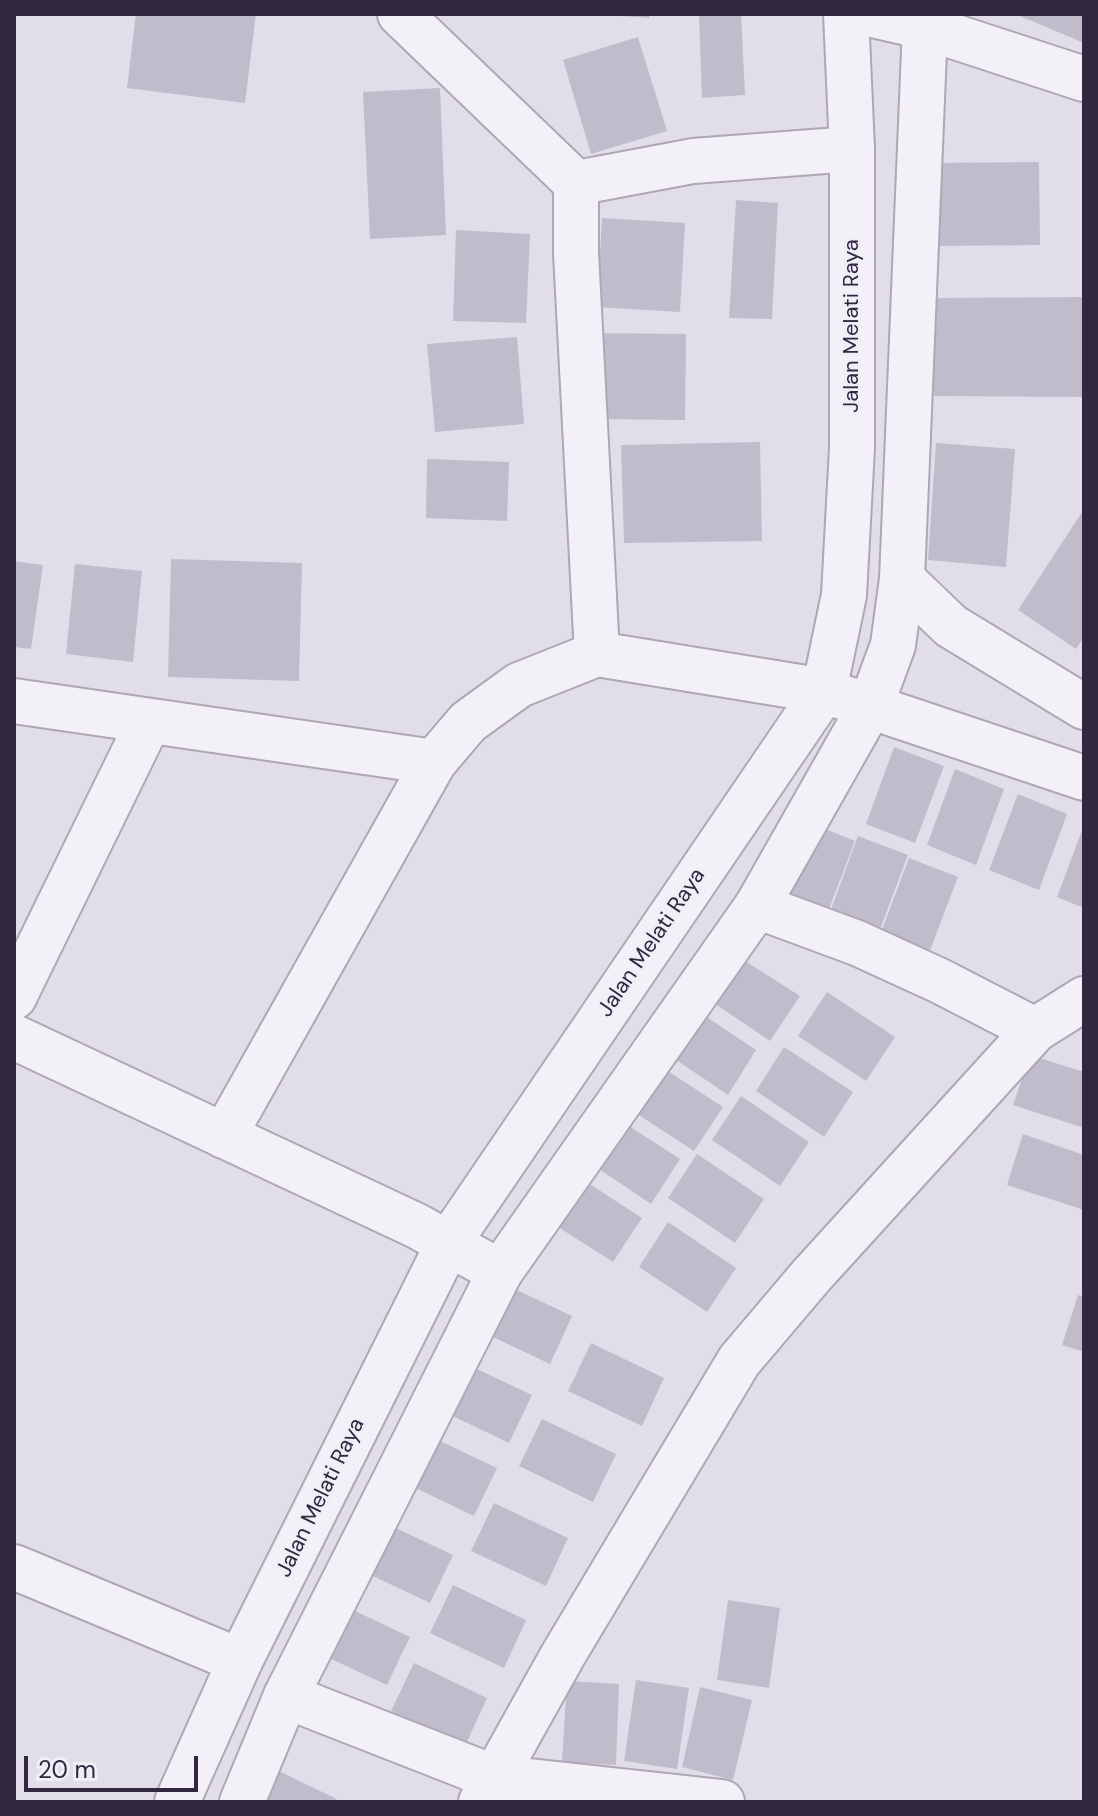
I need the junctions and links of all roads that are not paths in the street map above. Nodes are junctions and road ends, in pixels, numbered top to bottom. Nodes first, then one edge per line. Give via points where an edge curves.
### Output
1 (400, 14) edge
2 (846, 14) edge
3 (869, 14) edge
4 (924, 20) edge
5 (1084, 79) edge
6 (852, 149) junction
7 (576, 183) junction
8 (902, 579) junction
9 (597, 654) junction
10 (824, 691) junction
11 (14, 701) edge
12 (871, 705) junction
13 (1084, 707) edge
14 (149, 721) junction
15 (434, 762) junction
16 (1084, 778) edge
17 (757, 906) junction
18 (14, 997) edge
19 (1084, 999) edge
20 (1035, 1030) junction
21 (14, 1037) edge
22 (224, 1136) junction
23 (449, 1242) junction
24 (500, 1272) junction
25 (14, 1567) edge
26 (240, 1661) junction
27 (286, 1696) junction
28 (487, 1790) edge
29 (177, 1802) edge
30 (242, 1802) edge
31 (722, 1802) edge

1 - 7 street
2 - 6 street, Jalan Melati Raya
3 - 4 street
4 - 5 street
4 - 8 street
6 - 7 street via 693,161
6 - 10 street, Jalan Melati Raya via 851,477 844,595
7 - 9 street
8 - 12 street via 893,645
8 - 13 street via 951,626
9 - 10 street
9 - 15 street via 519,685 468,722
10 - 12 street
10 - 23 street, Jalan Melati Raya
11 - 14 street
12 - 16 street
12 - 17 street
14 - 15 street
14 - 18 street
15 - 22 street
17 - 20 street via 857,943
17 - 24 street
19 - 20 street
20 - 28 street via 739,1361
21 - 22 street
22 - 23 street
23 - 24 street
23 - 26 street, Jalan Melati Raya
24 - 27 street
25 - 26 street
26 - 29 street, Jalan Melati Raya
27 - 28 street
27 - 30 street
28 - 31 street

